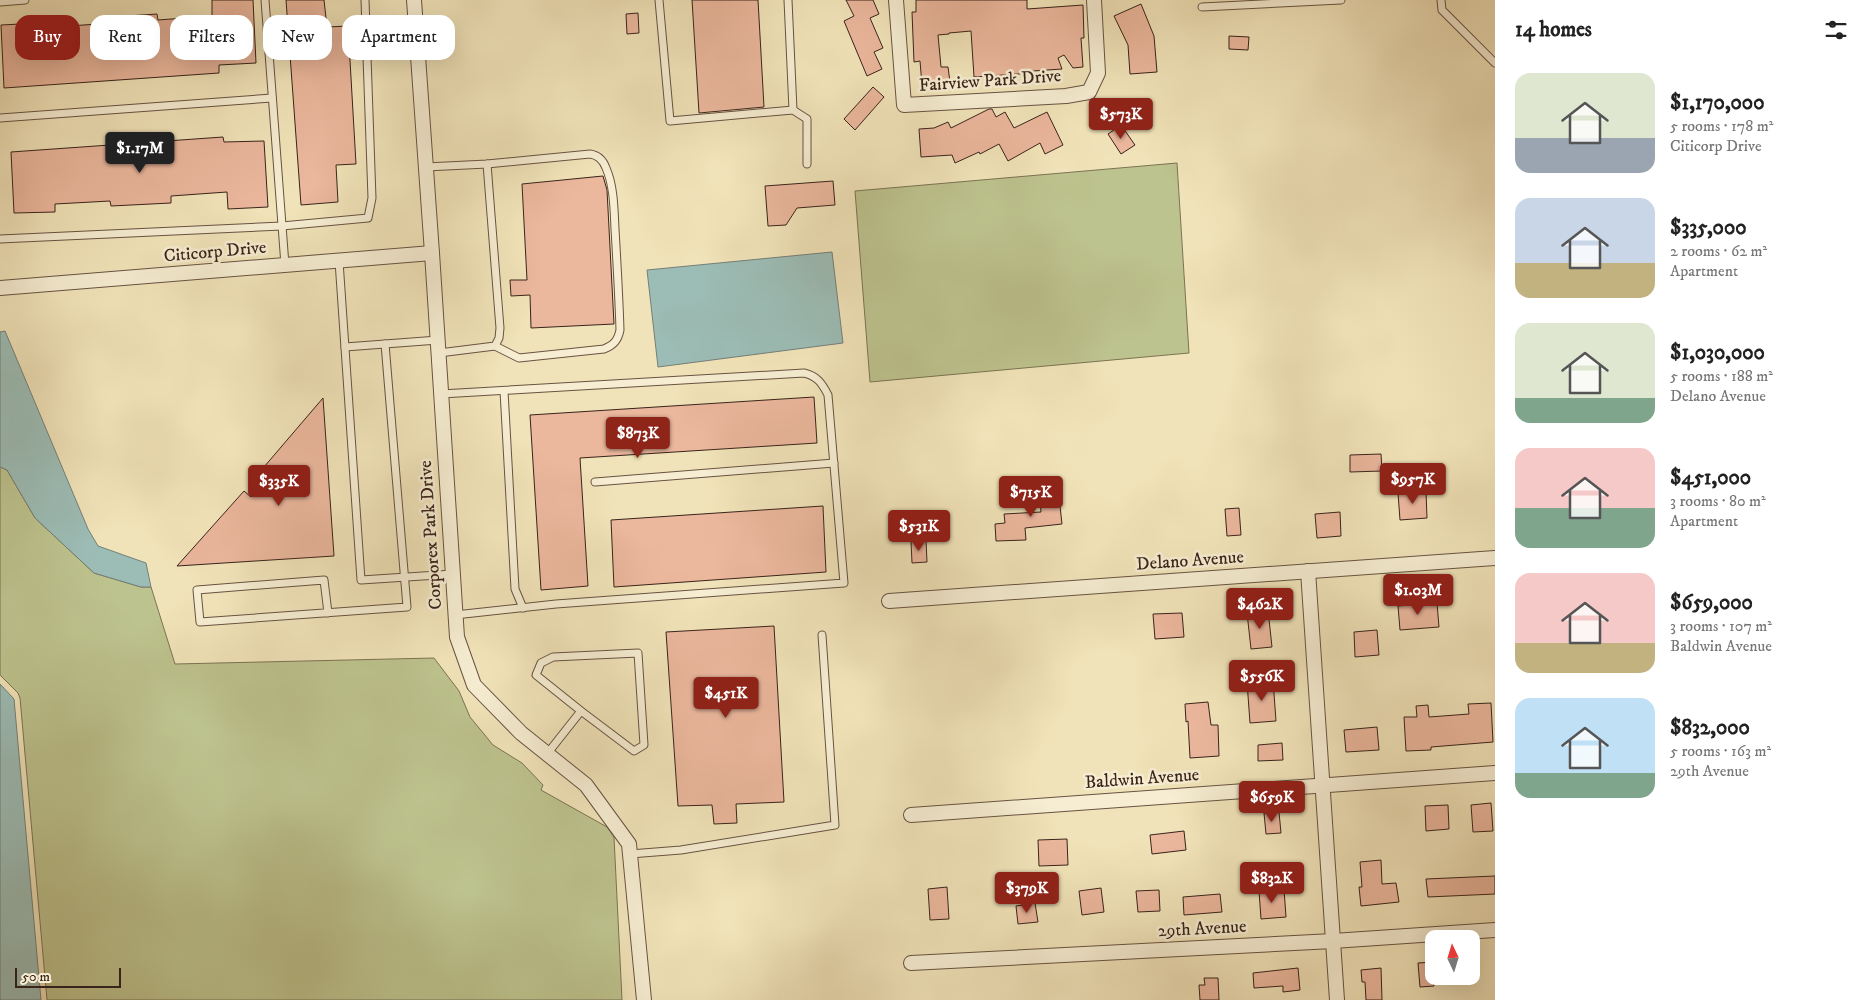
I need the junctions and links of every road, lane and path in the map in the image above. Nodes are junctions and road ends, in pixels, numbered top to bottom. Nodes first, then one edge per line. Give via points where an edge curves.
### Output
1 (24, 0) edge
2 (265, 0) edge
3 (365, 0) edge
4 (414, 0) edge
5 (659, 0) edge
6 (788, 0) edge
7 (896, 0) edge
8 (1094, 0) edge
9 (1340, 0) edge
10 (1441, 0) edge
11 (1327, 1) edge
12 (0, 2) edge
13 (1202, 7) dead end
14 (1495, 63) edge
15 (272, 98) junction
16 (794, 110) junction
17 (0, 118) edge
18 (487, 164) junction
19 (807, 164) dead end
20 (426, 167) junction
21 (282, 226) junction
22 (0, 239) edge
23 (432, 253) junction
24 (339, 261) junction
25 (285, 265) junction
26 (0, 288) edge
27 (385, 344) junction
28 (495, 346) junction
29 (345, 347) junction
30 (438, 347) junction
31 (504, 391) junction
32 (441, 394) junction
33 (834, 463) junction
34 (595, 482) dead end
35 (1495, 558) edge
36 (1308, 571) junction
37 (453, 574) junction
38 (404, 577) junction
39 (889, 601) dead end
40 (523, 608) junction
41 (328, 613) junction
42 (455, 615) junction
43 (822, 635) dead end
44 (581, 711) junction
45 (547, 754) junction
46 (1495, 773) edge
47 (1322, 785) junction
48 (911, 814) dead end
49 (630, 854) junction
50 (1495, 930) edge
51 (1333, 941) junction
52 (911, 963) dead end
53 (644, 1000) edge
54 (1337, 1000) edge

1 - 12 lane
2 - 15 lane
3 - 21 lane via 372,198 368,218
4 - 20 street, Corporex Park Drive
5 - 16 lane via 670,121
6 - 16 lane
7 - 8 street, Fairview Park Drive via 904,105 1089,92 1098,72
9 - 11 lane
10 - 14 lane via 1442,10
11 - 13 lane
15 - 17 lane
15 - 21 lane
16 - 19 lane via 807,119
18 - 20 lane
18 - 28 lane via 500,328
18 - 28 lane via 590,154 604,162 614,204 620,330 612,346 582,353 519,358
20 - 23 street, Corporex Park Drive
21 - 22 lane
21 - 25 lane
23 - 24 street, Citicorp Drive
23 - 30 street, Corporex Park Drive
24 - 25 street, Citicorp Drive
24 - 29 lane
25 - 26 street, Citicorp Drive
27 - 29 lane
27 - 30 lane
27 - 38 lane
28 - 30 lane
29 - 38 lane via 361,580
30 - 32 street, Corporex Park Drive
31 - 32 lane
31 - 33 lane via 804,373 814,375 828,395
31 - 40 lane via 515,589
32 - 37 street, Corporex Park Drive
33 - 34 lane
33 - 40 lane via 844,583
35 - 36 street, Delano Avenue
36 - 39 street, Delano Avenue
36 - 47 street
37 - 38 lane
37 - 42 street, Corporex Park Drive
38 - 41 lane via 406,608
40 - 42 lane
41 - 41 lane via 324,580 197,590 200,622
42 - 45 street, Corporex Park Drive via 457,637 474,685 521,733
43 - 49 lane via 836,825 681,850
44 - 44 lane via 536,674 541,663 553,657 638,653 644,745 634,751
44 - 45 lane
45 - 49 street, Corporex Park Drive via 586,786 629,844
46 - 47 street, Baldwin Avenue
47 - 48 street, Baldwin Avenue
47 - 51 street
49 - 53 street, Corporex Park Drive
50 - 51 street, 29th Avenue
51 - 52 street, 29th Avenue
51 - 54 street

